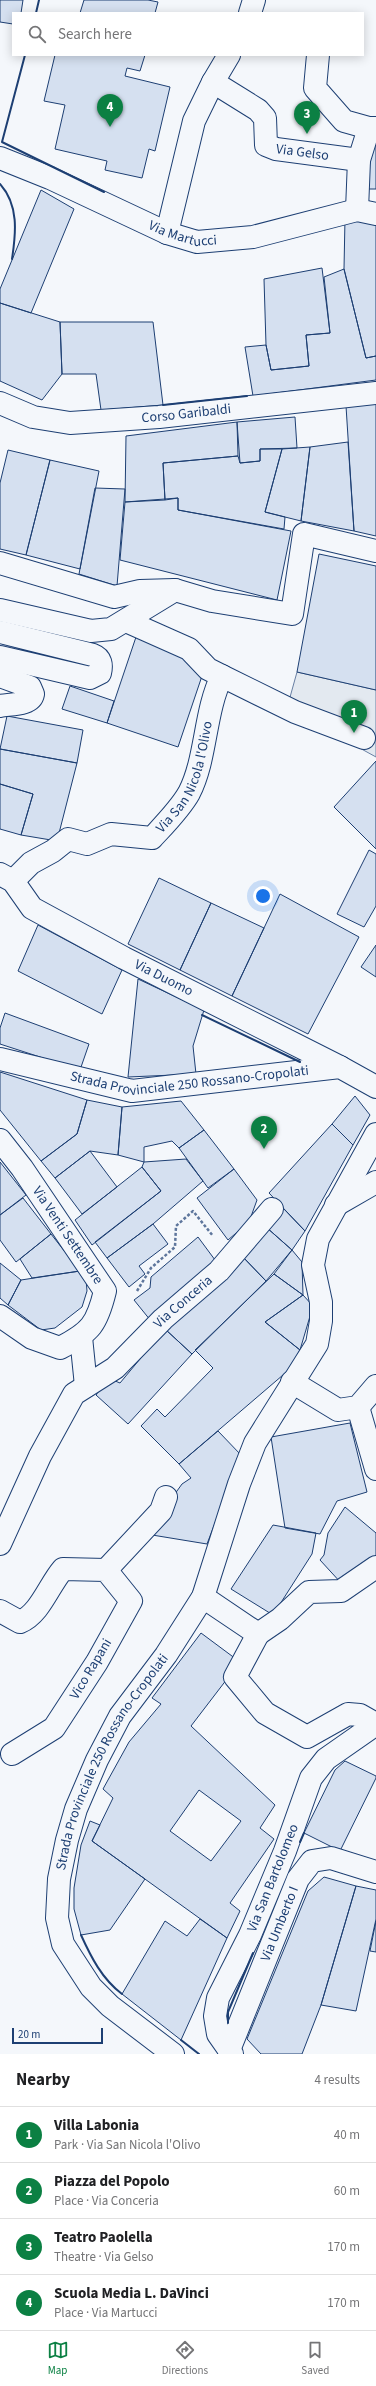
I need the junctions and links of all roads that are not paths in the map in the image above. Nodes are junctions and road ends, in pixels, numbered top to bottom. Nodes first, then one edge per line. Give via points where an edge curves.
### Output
1 (254, 0) edge
2 (250, 12) edge
3 (228, 56) edge
4 (318, 56) edge
5 (213, 82) junction
6 (372, 128) edge
7 (0, 158) edge
8 (359, 160) junction
9 (367, 212) edge
10 (167, 233) junction
11 (376, 393) edge
12 (1, 409) edge
13 (376, 551) edge
14 (0, 563) edge
15 (175, 590) junction
16 (0, 610) edge
17 (126, 621) junction
18 (0, 632) edge
19 (0, 657) edge
20 (0, 676) edge
21 (222, 676) junction
22 (0, 706) edge
23 (364, 738) dead end
24 (6, 877) edge
25 (0, 1059) edge
26 (340, 1067) junction
27 (376, 1086) edge
28 (376, 1134) edge
29 (0, 1140) edge
30 (376, 1182) edge
31 (336, 1205) junction
32 (272, 1210) dead end
33 (0, 1316) edge
34 (81, 1337) junction
35 (292, 1382) junction
36 (86, 1386) junction
37 (376, 1386) edge
38 (358, 1408) junction
39 (376, 1469) edge
40 (166, 1497) dead end
41 (0, 1544) edge
42 (376, 1567) edge
43 (106, 1570) junction
44 (203, 1597) junction
45 (0, 1611) edge
46 (258, 1634) junction
47 (374, 1730) edge
48 (12, 1754) dead end
49 (376, 1872) edge
50 (230, 2052) edge
51 (173, 2054) edge

1 - 2 street
3 - 5 street
4 - 6 street via 315,88 344,121
5 - 8 street, Via Gelso via 258,110 265,118 266,145 276,149
5 - 10 street via 194,121
6 - 8 street
7 - 10 street, Via Martucci via 50,178
8 - 9 street
9 - 10 street, Via Martucci via 253,236 197,242
11 - 12 street, Corso Garibaldi via 159,417 70,423
13 - 15 street via 304,534 292,614 212,601
14 - 15 street via 114,597 140,591
15 - 17 street
16 - 17 street via 91,631 111,629
17 - 21 street via 189,649 208,669
18 - 19 street via 93,655 99,659 102,666 100,673 90,678
20 - 22 street via 27,686 33,692 32,697 26,702
21 - 23 street via 295,712
21 - 24 street, Via San Nicola l'Olivo via 214,693 201,754 189,793 152,838 111,834 88,844 68,839 53,851
24 - 26 street, Via Duomo via 32,908 124,958
25 - 26 street, Strada Provinciale 250 Rossano-Cropolati via 132,1091
26 - 27 street
28 - 31 street, Strada Provinciale 250 Rossano-Cropolati
29 - 34 street, Via Venti Settembre via 22,1168 105,1291 98,1318
30 - 31 street
31 - 35 street, Strada Provinciale 250 Rossano-Cropolati via 318,1239 313,1265 321,1302 317,1344
32 - 36 street, Via Conceria via 219,1271 163,1319 115,1368
33 - 34 street, Via Venti Settembre via 32,1338 60,1348
34 - 36 street
35 - 38 street via 338,1410
35 - 44 street, Strada Provinciale 250 Rossano-Cropolati via 255,1443 238,1484
36 - 41 street, Via Conceria via 74,1394 40,1456
37 - 38 street
38 - 39 street
40 - 43 street via 161,1511
42 - 46 street via 341,1591 310,1592 280,1619
43 - 45 street via 63,1569 30,1618 20,1622
43 - 48 street, Vico Rapani via 131,1601 97,1662 54,1728
44 - 46 street
44 - 51 street, Strada Provinciale 250 Rossano-Cropolati via 166,1655 120,1716 97,1760 76,1809 59,1879 57,1918 63,1944 75,1964 91,1987 110,2006
46 - 47 street via 235,1677 265,1713 307,1737 348,1714 360,1715
47 - 50 street, Via San Bartolomeo via 343,1745 326,1759 311,1778 271,1886 218,1998 215,2016 218,2034
49 - 50 street, Via Umberto I via 331,1858 312,1862 298,1878

